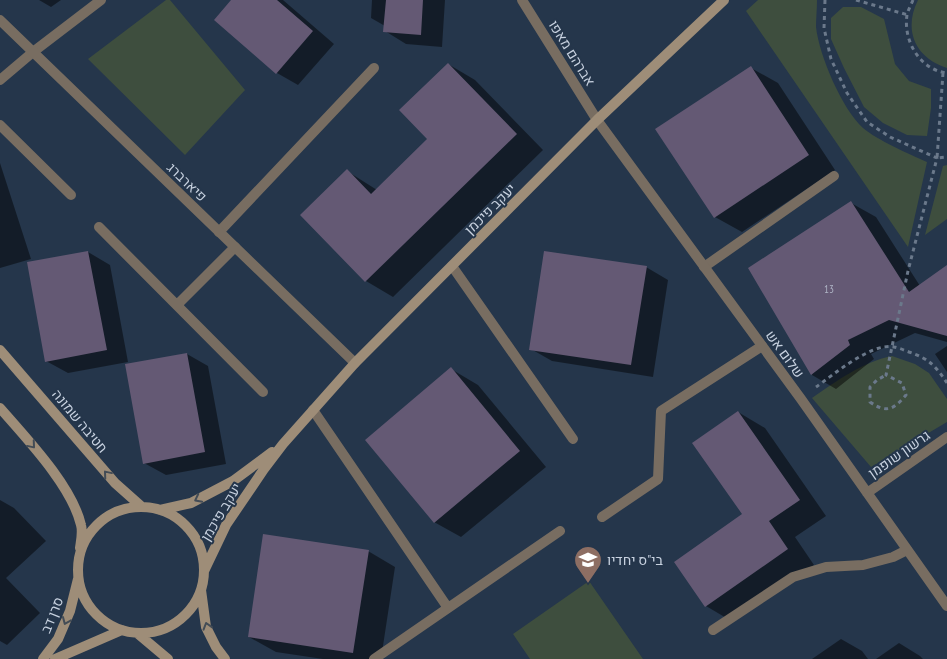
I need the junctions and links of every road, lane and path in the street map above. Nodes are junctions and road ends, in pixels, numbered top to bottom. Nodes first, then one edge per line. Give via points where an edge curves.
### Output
1 (101, 0) edge
2 (522, 0) edge
3 (724, 0) edge
4 (825, 0) edge
5 (856, 0) edge
6 (913, 0) edge
7 (908, 15) junction
8 (0, 20) edge
9 (33, 52) junction
10 (374, 68) dead end
11 (945, 73) edge
12 (0, 80) edge
13 (598, 120) junction
14 (0, 124) edge
15 (947, 157) edge
16 (936, 158) junction
17 (834, 176) dead end
18 (71, 196) dead end
19 (99, 227) dead end
20 (219, 232) junction
21 (235, 247) junction
22 (452, 266) junction
23 (704, 267) junction
24 (177, 305) junction
25 (762, 346) junction
26 (892, 346) junction
27 (0, 350) edge
28 (355, 363) junction
29 (886, 375) junction
30 (947, 383) edge
31 (263, 392) dead end
32 (801, 399) junction
33 (0, 408) edge
34 (313, 410) junction
35 (947, 437) edge
36 (573, 439) dead end
37 (283, 444) junction
38 (867, 492) junction
39 (142, 507) junction
40 (160, 510) junction
41 (602, 517) dead end
42 (560, 531) dead end
43 (907, 550) junction
44 (79, 560) junction
45 (204, 571) junction
46 (78, 578) junction
47 (201, 589) junction
48 (947, 606) edge
49 (448, 608) junction
50 (122, 630) junction
51 (713, 630) dead end
52 (137, 633) junction
53 (43, 659) edge
54 (55, 659) edge
55 (168, 659) edge
56 (225, 659) edge
57 (374, 659) edge

1 - 9 street
2 - 13 street, אברהם מאפו
3 - 13 street, יעקב פיכמן
4 - 16 path via 824,28 831,59 847,93 867,122 890,137
5 - 7 path
6 - 7 path
7 - 11 path via 910,44 929,67
8 - 9 street, פיארברג
9 - 12 street
9 - 20 street, פיארברג
10 - 20 street
11 - 16 path
13 - 22 street, יעקב פיכמן
13 - 23 street, שלום אש
14 - 18 street
15 - 16 path
16 - 26 path
17 - 23 street
19 - 24 street
20 - 21 street, פיארברג
21 - 24 street
21 - 28 street, פיארברג
22 - 28 street, יעקב פיכמן
22 - 36 street
23 - 25 street, שלום אש
24 - 31 street
25 - 32 street, שלום אש
25 - 41 street via 661,411 658,478
26 - 29 path
26 - 30 path via 936,366
26 - 32 path via 852,361
39 -> 27 street, חטיבה שמונה via 115,483
28 - 34 street, יעקב פיכמן
29 - 29 path via 902,383 906,395 889,410 870,402 870,388
32 - 38 street, שלום אש
33 -> 44 street via 45,461 71,499 82,526
34 - 37 street, יעקב פיכמן
34 - 49 street
35 - 38 street, גרשון שופמן
37 -> 40 street, יעקב פיכמן via 233,481 191,503
37 - 45 street, יעקב פיכמן via 226,525
38 - 43 street, שלום אש
39 - 40 street
39 - 44 street via 113,514 101,522 83,545
40 - 45 street via 187,527 202,555
42 - 49 street
43 - 48 street, שלום אש
43 - 51 street via 863,565 826,567 794,577
44 - 46 street
45 - 47 street
46 - 50 street via 92,610 105,622
46 -> 53 street, סרן דב via 70,611 58,639
47 - 52 street via 183,617 154,632
56 -> 47 street via 206,627
49 - 57 street
50 - 52 street
50 - 54 street
52 - 55 street

